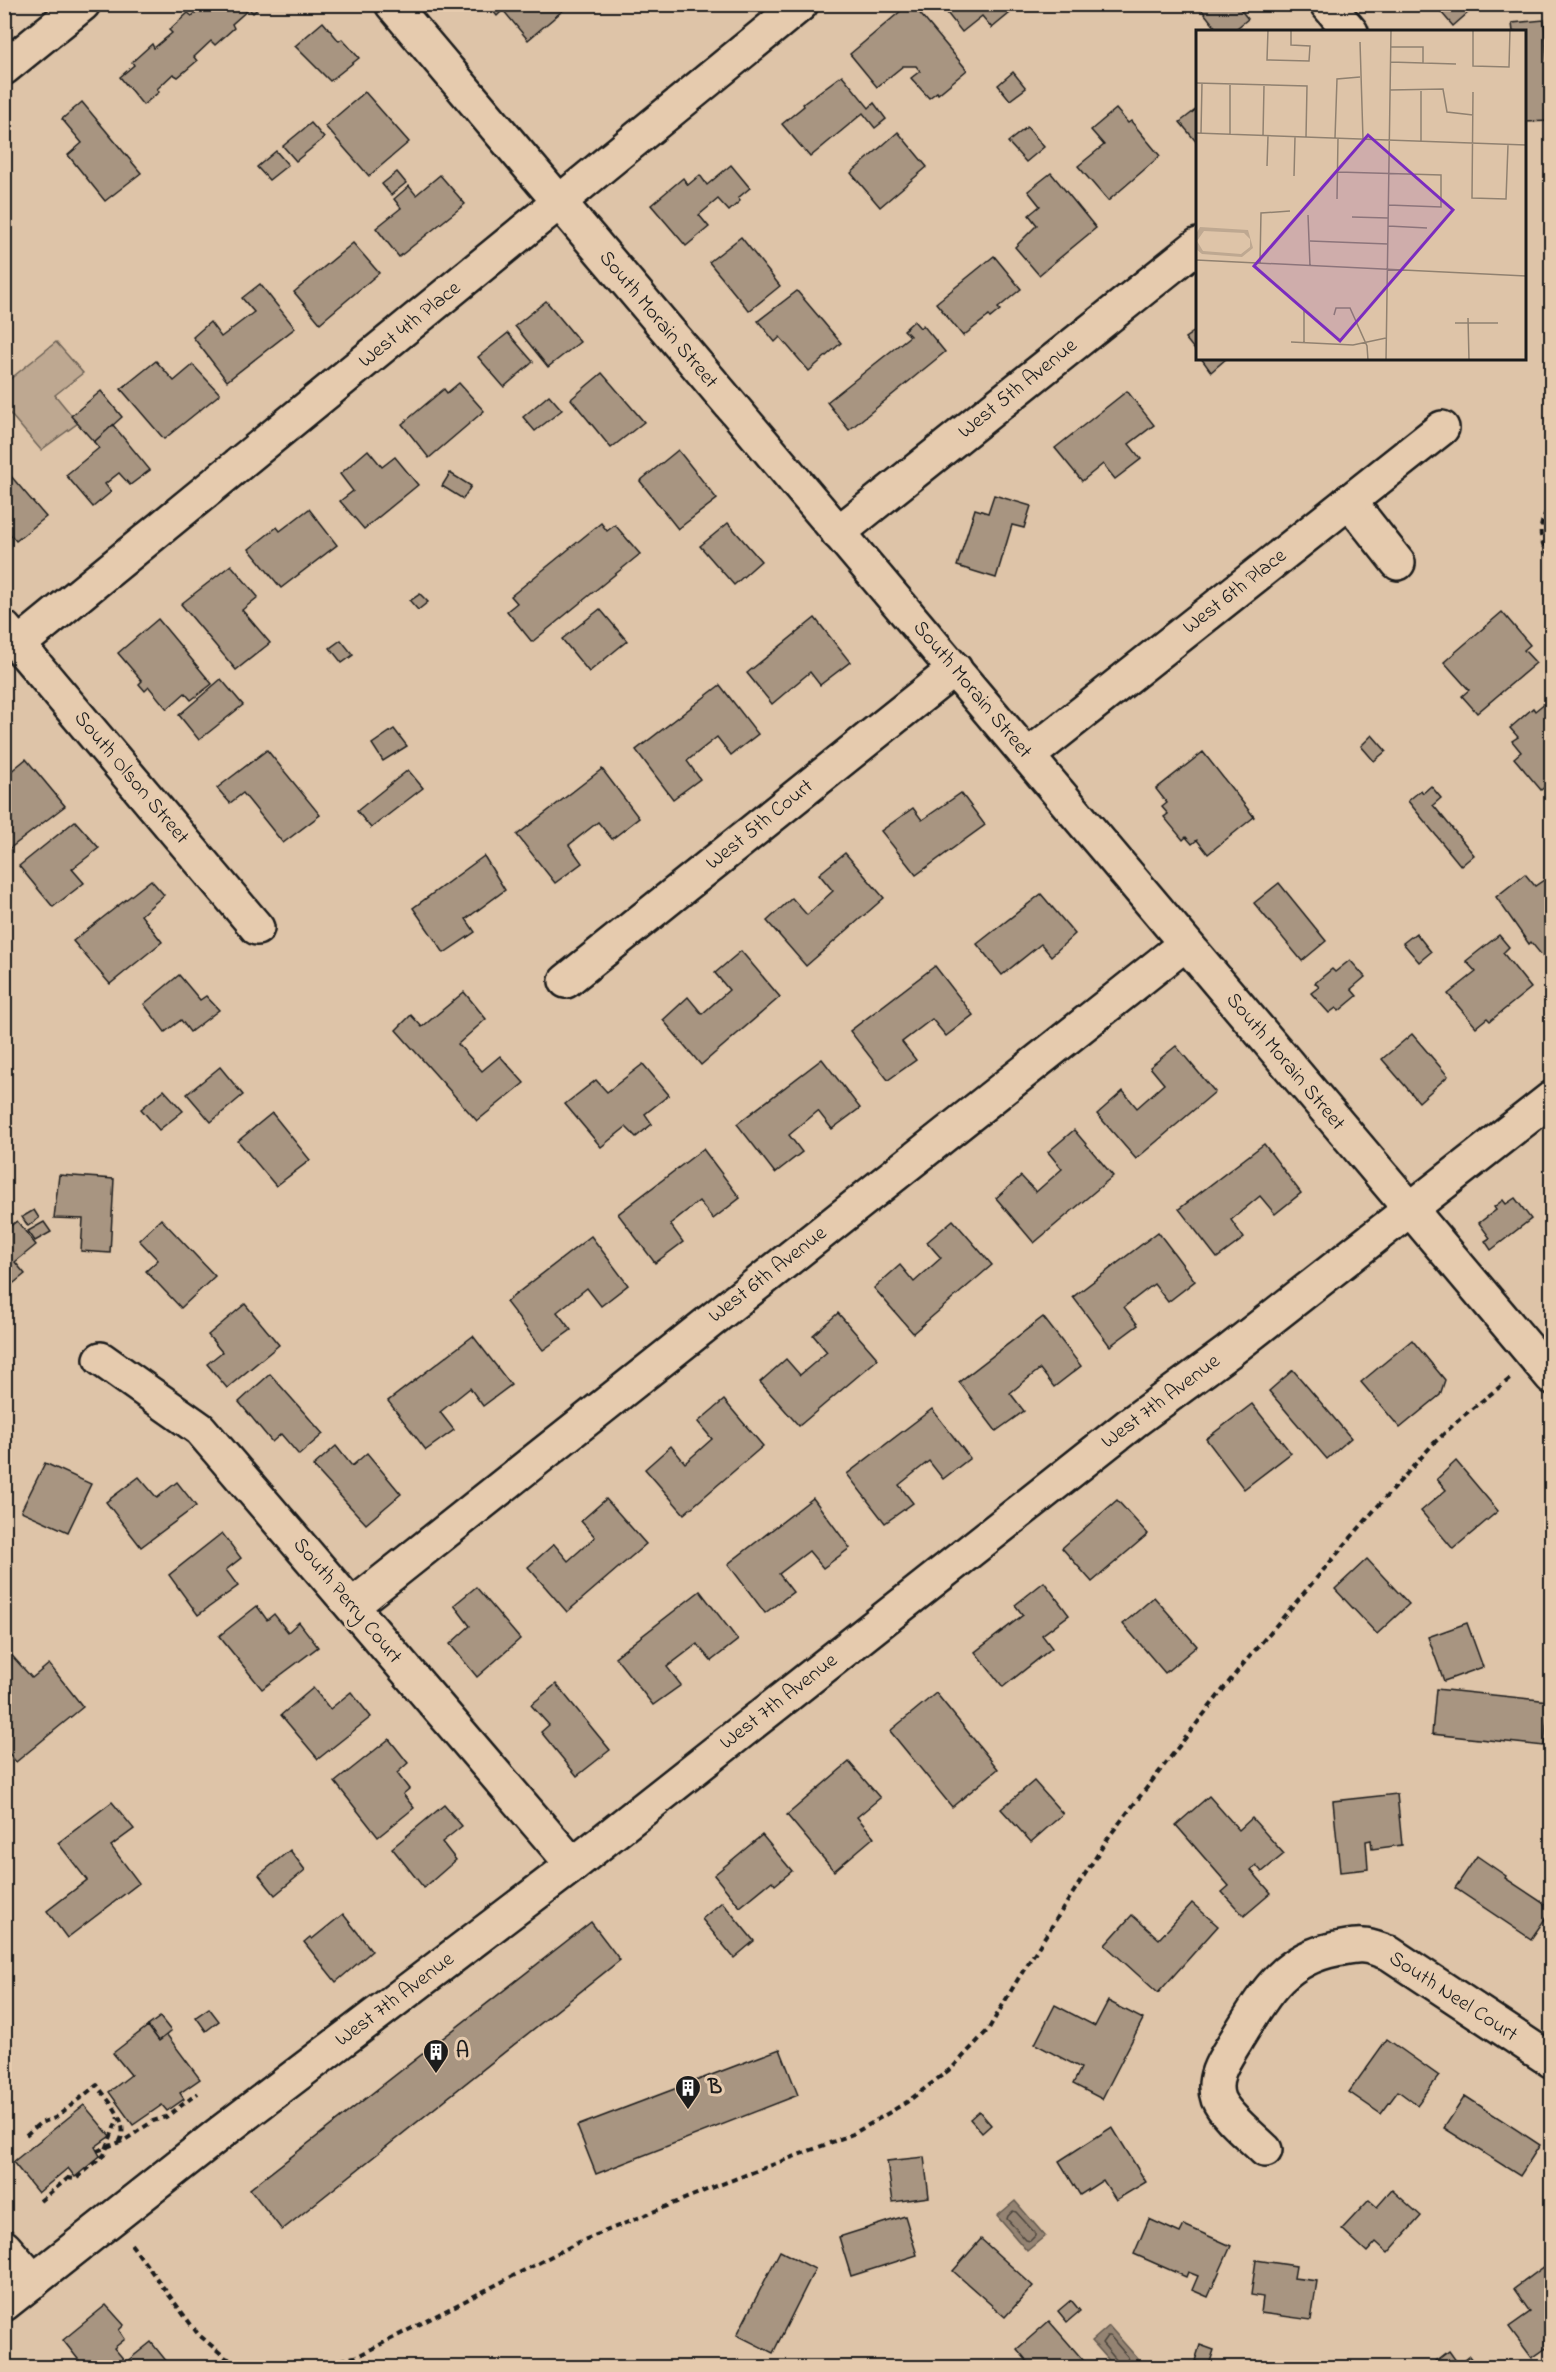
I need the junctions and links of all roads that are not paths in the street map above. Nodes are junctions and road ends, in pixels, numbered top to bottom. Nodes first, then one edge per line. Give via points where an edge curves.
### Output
1 (83, 4) edge
2 (392, 4) edge
3 (801, 4) edge
4 (1327, 4) edge
5 (1349, 30) edge
6 (4, 68) edge
7 (559, 204) junction
8 (1196, 245) edge
9 (1442, 428) dead end
10 (1349, 501) junction
11 (838, 533) junction
12 (1398, 562) dead end
13 (11, 637) edge
14 (955, 669) junction
15 (1028, 756) junction
16 (257, 928) dead end
17 (1185, 944) junction
18 (566, 981) dead end
19 (1551, 1098) edge
20 (1410, 1209) junction
21 (101, 1359) dead end
22 (1541, 1365) edge
23 (352, 1606) junction
24 (573, 1865) junction
25 (1551, 2061) edge
26 (1265, 2150) dead end
27 (4, 2247) edge
28 (34, 2281) junction
29 (4, 2304) edge

1 - 6 street
2 - 7 street, South Morain Street
3 - 7 street, West 4th Place
4 - 5 street
7 - 11 street, South Morain Street
7 - 13 street, West 4th Place
8 - 11 street, West 5th Avenue
9 - 10 street, West 6th Place
10 - 12 street
10 - 15 street, West 6th Place
11 - 14 street, South Morain Street
13 - 16 street, South Olson Street
14 - 15 street, South Morain Street
14 - 18 street, West 5th Court
15 - 17 street, South Morain Street
17 - 20 street, South Morain Street
17 - 23 street, West 6th Avenue
19 - 20 street, West 7th Avenue
20 - 22 street, South Morain Street
20 - 24 street, West 7th Avenue via 1133,1422
21 - 23 street, South Perry Court via 200,1429
23 - 24 street, South Perry Court
24 - 28 street, West 7th Avenue via 226,2128
25 - 26 street, South Neel Court via 1389,1953 1364,1946 1321,1952 1299,1962 1264,1994 1215,2082 1219,2100 1229,2115
27 - 28 street
28 - 29 street, West 7th Avenue

